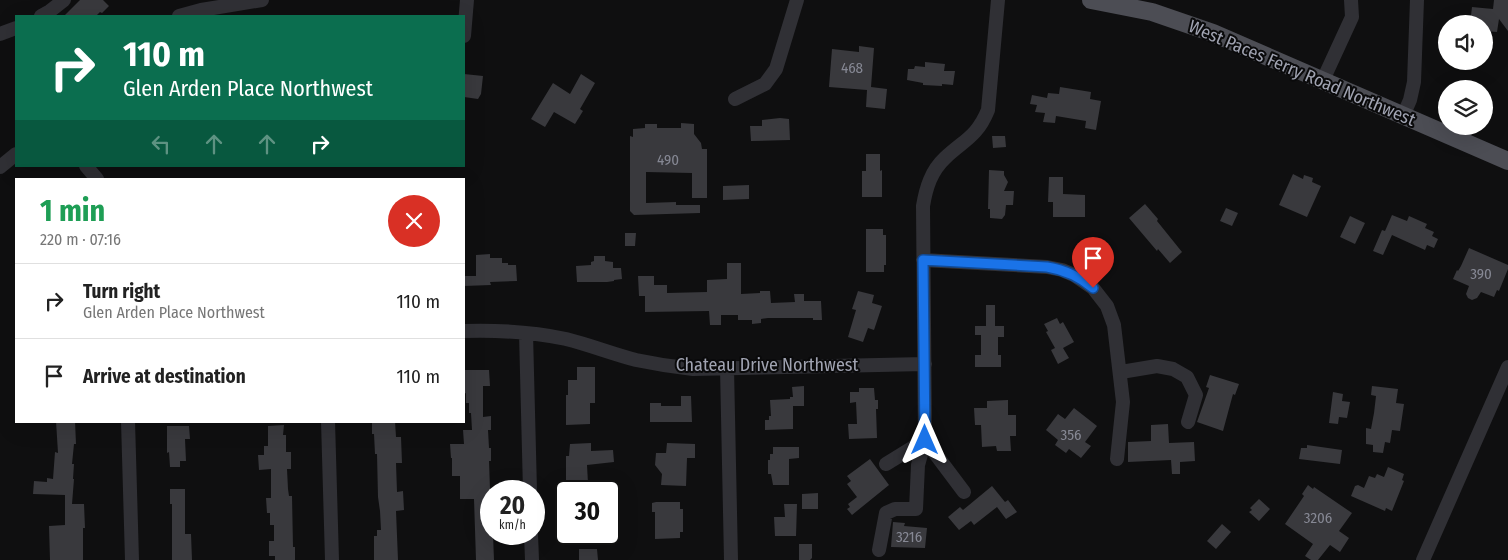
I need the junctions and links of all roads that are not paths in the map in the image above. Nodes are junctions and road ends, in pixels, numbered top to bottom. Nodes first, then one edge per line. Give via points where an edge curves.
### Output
1 (64, 0) edge
2 (262, 0) edge
3 (467, 0) edge
4 (797, 0) edge
5 (998, 0) edge
6 (1091, 0) edge
7 (1351, 0) edge
8 (1417, 0) edge
9 (42, 15) edge
10 (183, 15) edge
11 (465, 24) edge
12 (15, 28) edge
13 (0, 34) edge
14 (1323, 80) junction
15 (735, 99) dead end
16 (1403, 116) junction
17 (15, 155) edge
18 (1508, 161) edge
19 (87, 167) edge
20 (0, 168) edge
21 (96, 178) edge
22 (923, 260) junction
23 (465, 331) edge
24 (526, 333) junction
25 (925, 364) junction
26 (728, 368) junction
27 (1121, 372) junction
28 (1507, 373) edge
29 (1188, 422) dead end
30 (128, 423) edge
31 (328, 423) edge
32 (925, 440) junction
33 (1117, 459) dead end
34 (886, 464) dead end
35 (530, 480) edge
36 (964, 492) dead end
37 (531, 545) edge
38 (878, 550) dead end
39 (132, 560) edge
40 (332, 560) edge
41 (532, 560) edge
42 (731, 560) edge
43 (1423, 560) edge

1 - 9 street
2 - 10 street
3 - 11 street
4 - 15 street via 776,69 765,84
5 - 22 street via 988,110 976,132 944,158 929,181 923,206
6 - 14 main road, West Paces Ferry Road Northwest via 1152,12 1213,32
7 - 14 street via 1352,17
8 - 16 street via 1414,82
12 - 13 street
14 - 16 main road, West Paces Ferry Road Northwest
16 - 18 main road, West Paces Ferry Road Northwest
17 - 20 street
19 - 21 street
22 - 25 street
22 - 27 street via 1047,267 1074,274 1093,288 1107,306 1114,325
23 - 24 street, Chateau Drive Northwest
24 - 26 street, Chateau Drive Northwest via 566,339 661,365 693,369
24 - 35 street
25 - 26 street, Chateau Drive Northwest
25 - 32 street
26 - 42 street
27 - 29 street via 1157,366 1187,377 1196,395
27 - 33 street via 1123,402
28 - 43 street
30 - 39 street
31 - 40 street
32 - 34 street
32 - 36 street
32 - 38 street via 918,466 916,509 895,509 886,513
37 - 41 street

